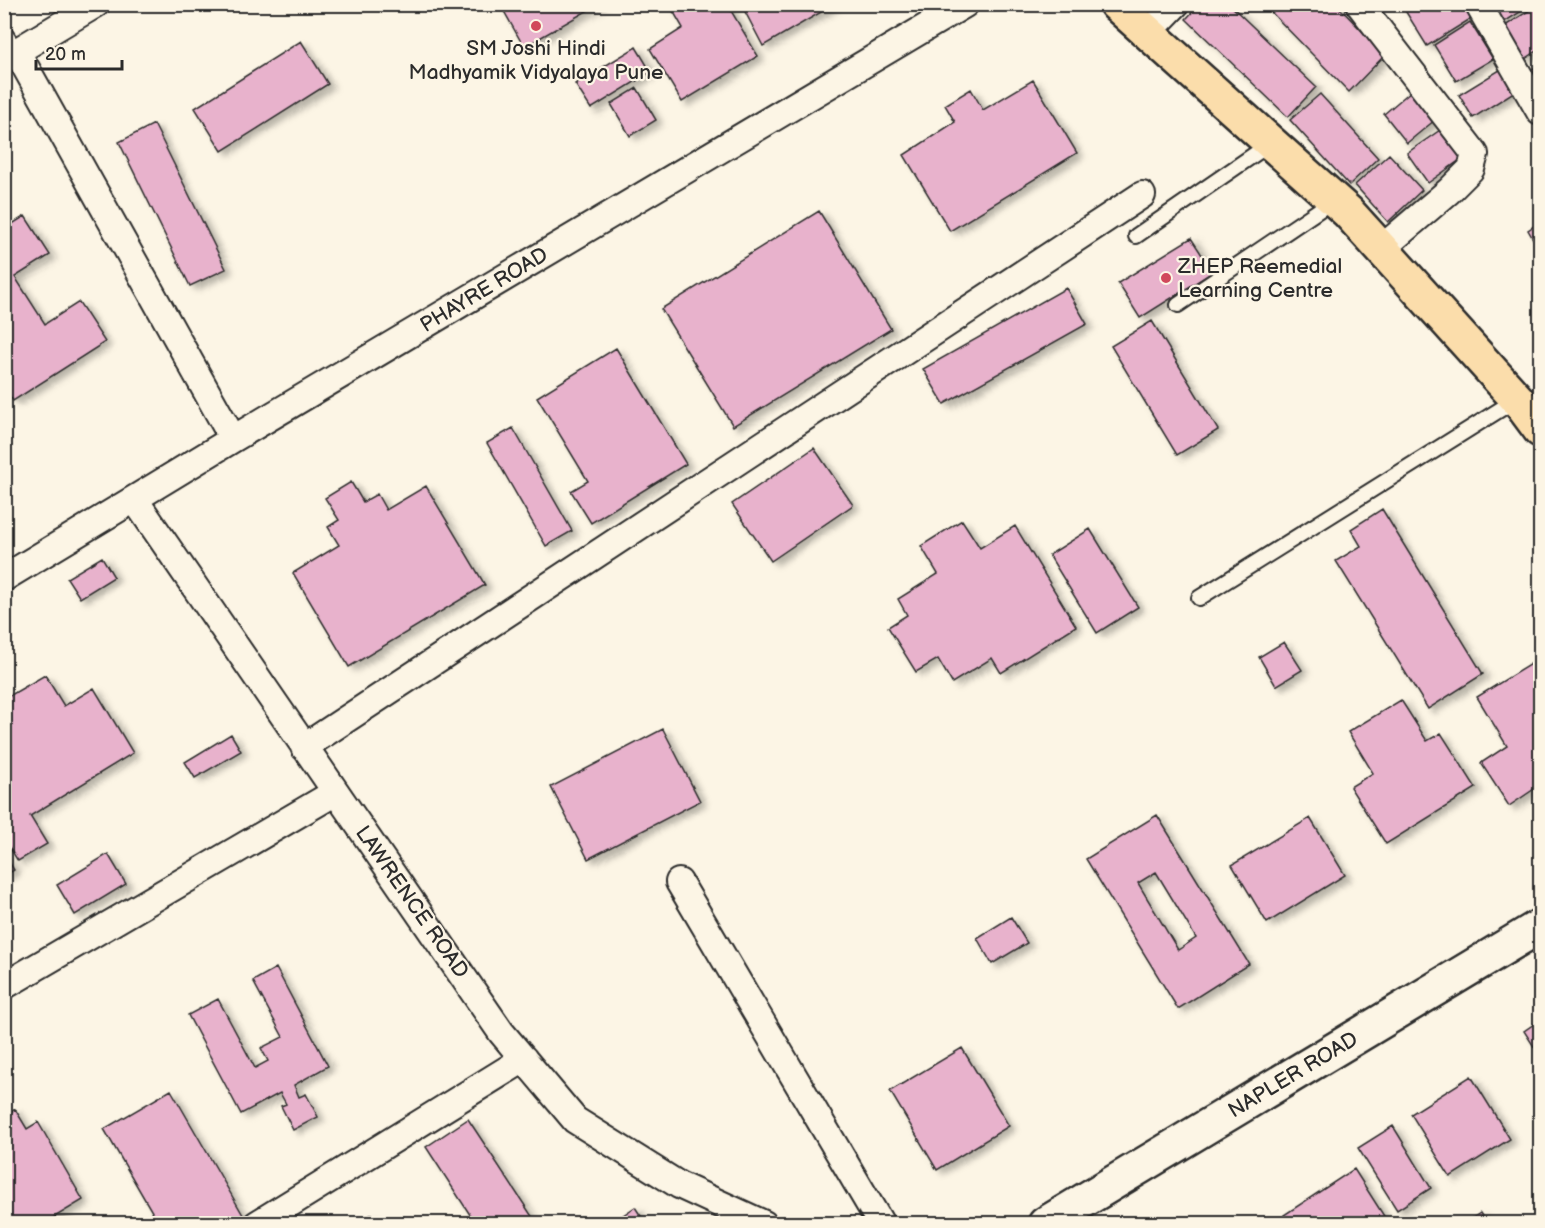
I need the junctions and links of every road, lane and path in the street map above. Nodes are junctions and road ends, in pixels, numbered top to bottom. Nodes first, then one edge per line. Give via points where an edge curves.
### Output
1 (96, 4) edge
2 (965, 4) edge
3 (1116, 4) edge
4 (1176, 4) edge
5 (1359, 4) edge
6 (1478, 4) edge
7 (1148, 33) junction
8 (8, 48) edge
9 (1540, 112) edge
10 (1271, 143) junction
11 (1142, 195) dead end
12 (1334, 200) junction
13 (1136, 236) dead end
14 (1382, 249) junction
15 (1178, 305) dead end
16 (1517, 399) junction
17 (1540, 430) edge
18 (233, 439) junction
19 (135, 500) junction
20 (4, 578) edge
21 (1199, 598) dead end
22 (304, 747) junction
23 (336, 792) junction
24 (679, 882) dead end
25 (1540, 926) edge
26 (4, 986) edge
27 (524, 1059) junction
28 (257, 1224) edge
29 (764, 1224) edge
30 (881, 1224) edge
31 (1045, 1224) edge

1 - 8 street
2 - 18 street, PHAYRE ROAD
3 - 7 highway
4 - 7 street
5 - 14 street via 1475,154 1471,169
6 - 9 street
7 - 10 highway
8 - 18 street
10 - 12 highway
10 - 13 lane
11 - 22 street
12 - 14 highway
12 - 15 lane
14 - 16 highway
16 - 17 highway
16 - 21 lane
18 - 19 street, PHAYRE ROAD
19 - 20 street, PHAYRE ROAD
19 - 22 street, LAWRENCE ROAD
22 - 23 street, LAWRENCE ROAD
23 - 26 street
23 - 27 street, LAWRENCE ROAD via 501,1032
24 - 30 street
25 - 31 street, NAPLER ROAD
27 - 28 street
27 - 29 street, LAWRENCE ROAD via 575,1120 679,1185

